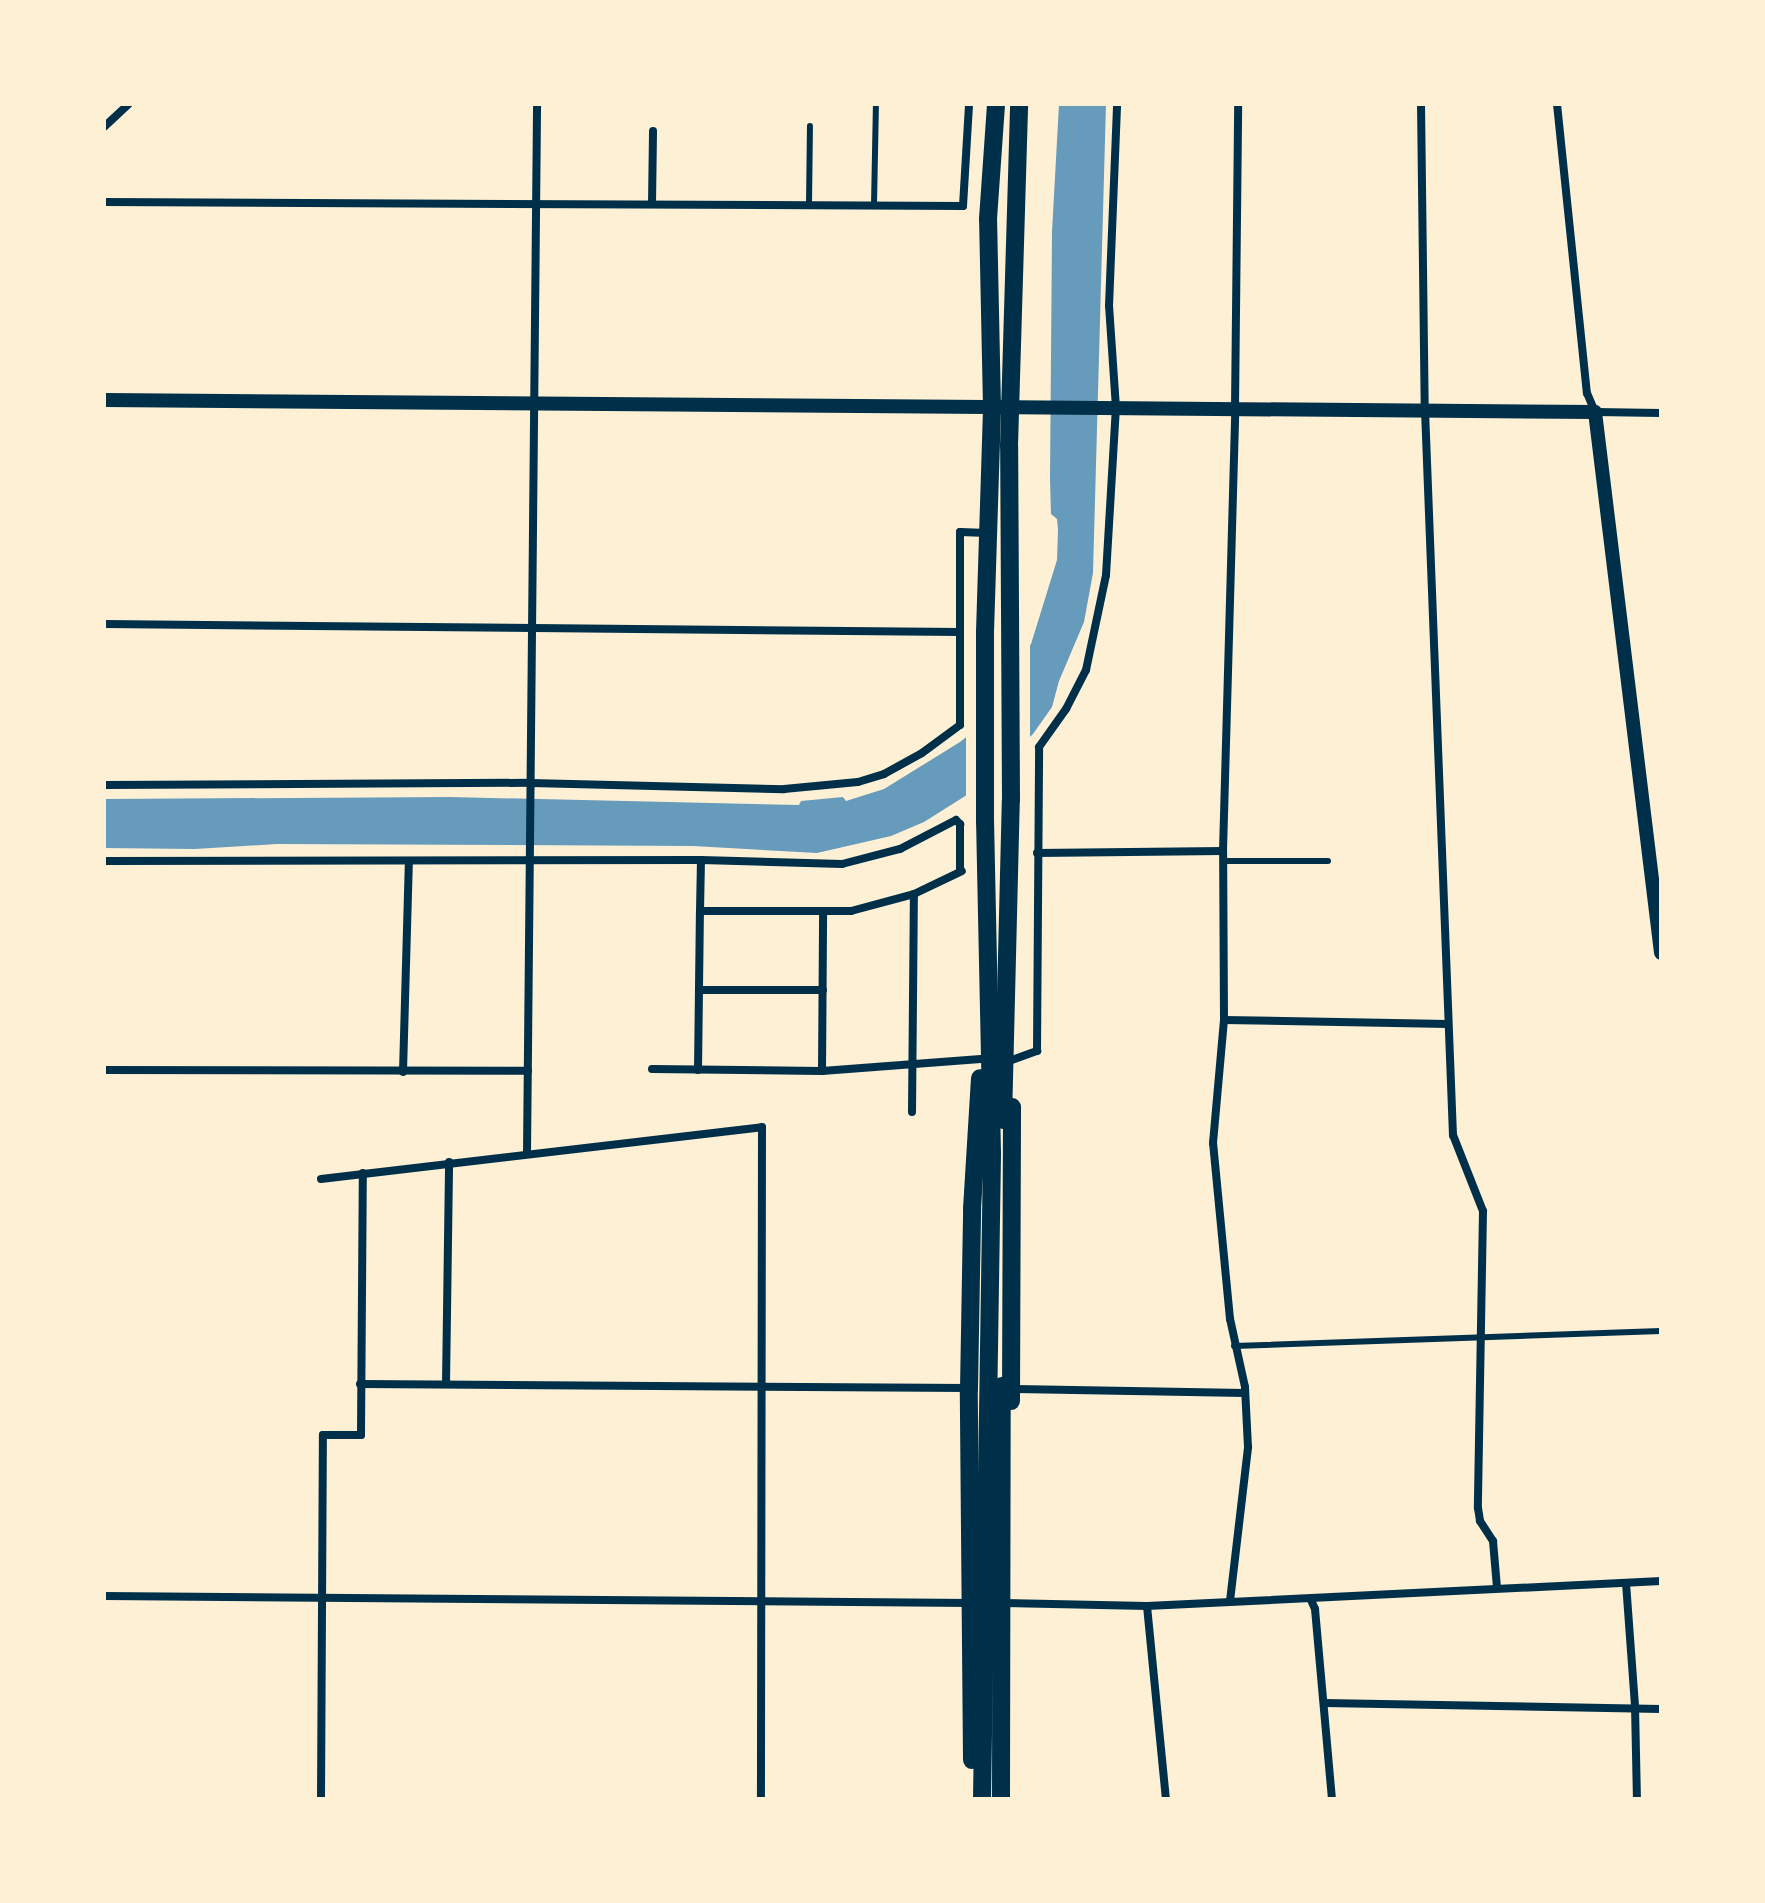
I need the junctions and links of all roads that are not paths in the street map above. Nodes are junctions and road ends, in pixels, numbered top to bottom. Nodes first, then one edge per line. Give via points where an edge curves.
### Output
1 (129, 104) edge
2 (537, 104) edge
3 (876, 104) edge
4 (969, 104) edge
5 (996, 104) edge
6 (1019, 104) edge
7 (1117, 104) edge
8 (1238, 104) edge
9 (1421, 104) edge
10 (1557, 104) edge
11 (810, 126) dead end
12 (104, 127) edge
13 (653, 131) dead end
14 (104, 202) edge
15 (535, 204) junction
16 (652, 204) junction
17 (809, 204) junction
18 (874, 205) junction
19 (104, 400) edge
20 (533, 404) junction
21 (1001, 407) junction
22 (1114, 408) junction
23 (1235, 408) junction
24 (1425, 410) junction
25 (1595, 412) junction
26 (1661, 413) edge
27 (988, 533) junction
28 (104, 624) edge
29 (531, 627) junction
30 (960, 632) junction
31 (104, 785) edge
32 (530, 786) junction
33 (1037, 853) junction
34 (1224, 856) junction
35 (530, 857) junction
36 (701, 860) junction
37 (104, 861) edge
38 (1328, 861) dead end
39 (409, 862) junction
40 (914, 894) junction
41 (700, 911) junction
42 (823, 912) junction
43 (1661, 953) edge
44 (988, 955) junction
45 (1007, 956) junction
46 (700, 990) junction
47 (823, 990) junction
48 (1224, 1020) junction
49 (1448, 1024) junction
50 (981, 1059) junction
51 (1012, 1060) junction
52 (912, 1064) junction
53 (652, 1069) dead end
54 (104, 1070) edge
55 (698, 1070) junction
56 (528, 1071) junction
57 (822, 1071) junction
58 (403, 1072) junction
59 (912, 1112) dead end
60 (527, 1153) junction
61 (997, 1153) junction
62 (449, 1162) junction
63 (363, 1173) junction
64 (321, 1179) dead end
65 (1661, 1331) edge
66 (1481, 1338) junction
67 (1234, 1346) junction
68 (360, 1384) junction
69 (446, 1384) junction
70 (762, 1387) junction
71 (969, 1389) junction
72 (1011, 1389) junction
73 (1245, 1393) junction
74 (1661, 1581) edge
75 (1626, 1583) junction
76 (1497, 1588) junction
77 (104, 1596) edge
78 (323, 1598) junction
79 (1311, 1600) junction
80 (762, 1601) junction
81 (1230, 1601) junction
82 (972, 1603) junction
83 (1010, 1603) junction
84 (1147, 1606) junction
85 (1324, 1703) junction
86 (1661, 1709) edge
87 (1634, 1710) junction
88 (321, 1799) edge
89 (761, 1799) edge
90 (972, 1799) edge
91 (982, 1799) edge
92 (1001, 1799) edge
93 (1008, 1799) edge
94 (1166, 1799) edge
95 (1332, 1799) edge
96 (1637, 1799) edge

1 - 12 street
2 - 15 street
3 - 18 lane
4 - 18 street via 963,206
5 - 21 highway via 988,219
6 - 21 highway
7 - 22 street via 1109,306
8 - 23 street
9 - 24 street
10 - 25 street via 1587,393
11 - 17 lane
13 - 16 street
14 - 15 street
15 - 16 street
15 - 20 street
16 - 17 street
17 - 18 street
19 - 20 street
20 - 21 street
20 - 29 street
21 - 22 street
21 - 27 highway
21 - 45 highway via 1011,778
22 - 23 street
22 - 33 street via 1106,575 1098,625 1086,670 1039,747
23 - 24 street
23 - 34 street
24 - 25 street
24 - 49 street
25 - 26 street
25 - 43 street
27 - 30 street via 960,532
27 - 44 highway
28 - 29 street
29 - 30 street
29 - 32 street
30 - 32 street via 960,725 884,774 784,789
31 - 32 street
32 - 35 street
33 - 34 street
33 - 51 street via 1037,1051
34 - 38 lane
34 - 48 street
35 - 36 street
35 - 39 street
35 - 56 street
36 - 40 street via 842,864 900,849 956,820 961,871
36 - 41 street
37 - 39 street
39 - 58 street
40 - 42 street via 873,908
40 - 52 street
41 - 42 street
41 - 46 street
42 - 47 street
44 - 50 highway
44 - 61 highway
45 - 51 highway
45 - 61 highway
46 - 47 street
46 - 55 street
47 - 57 street
48 - 49 street
48 - 67 street via 1213,1143
49 - 66 street via 1453,1135 1483,1211
50 - 52 street
50 - 71 highway
51 - 72 highway
52 - 57 street
52 - 59 street
53 - 55 street
54 - 58 street
55 - 57 street
56 - 58 street
56 - 60 street
60 - 62 street
60 - 70 street via 762,1127
61 - 91 highway
61 - 92 highway
62 - 63 street
62 - 69 street
63 - 64 street
63 - 68 street
65 - 66 lane
66 - 67 lane
66 - 76 street via 1478,1508 1493,1541
67 - 73 street
68 - 69 street
68 - 78 street via 361,1435 323,1435
69 - 70 street
70 - 71 street
70 - 80 street
71 - 72 street
71 - 82 highway
72 - 73 street
72 - 83 highway
73 - 81 street via 1248,1447
74 - 75 street
75 - 76 street
75 - 87 street
76 - 79 street
77 - 78 street
78 - 80 street
78 - 88 street
79 - 81 street
79 - 85 street
80 - 82 street
80 - 89 street
81 - 84 street
82 - 83 street
82 - 90 highway
83 - 84 street
83 - 93 highway
84 - 94 street
85 - 87 street
85 - 95 street
86 - 87 street
87 - 96 street

